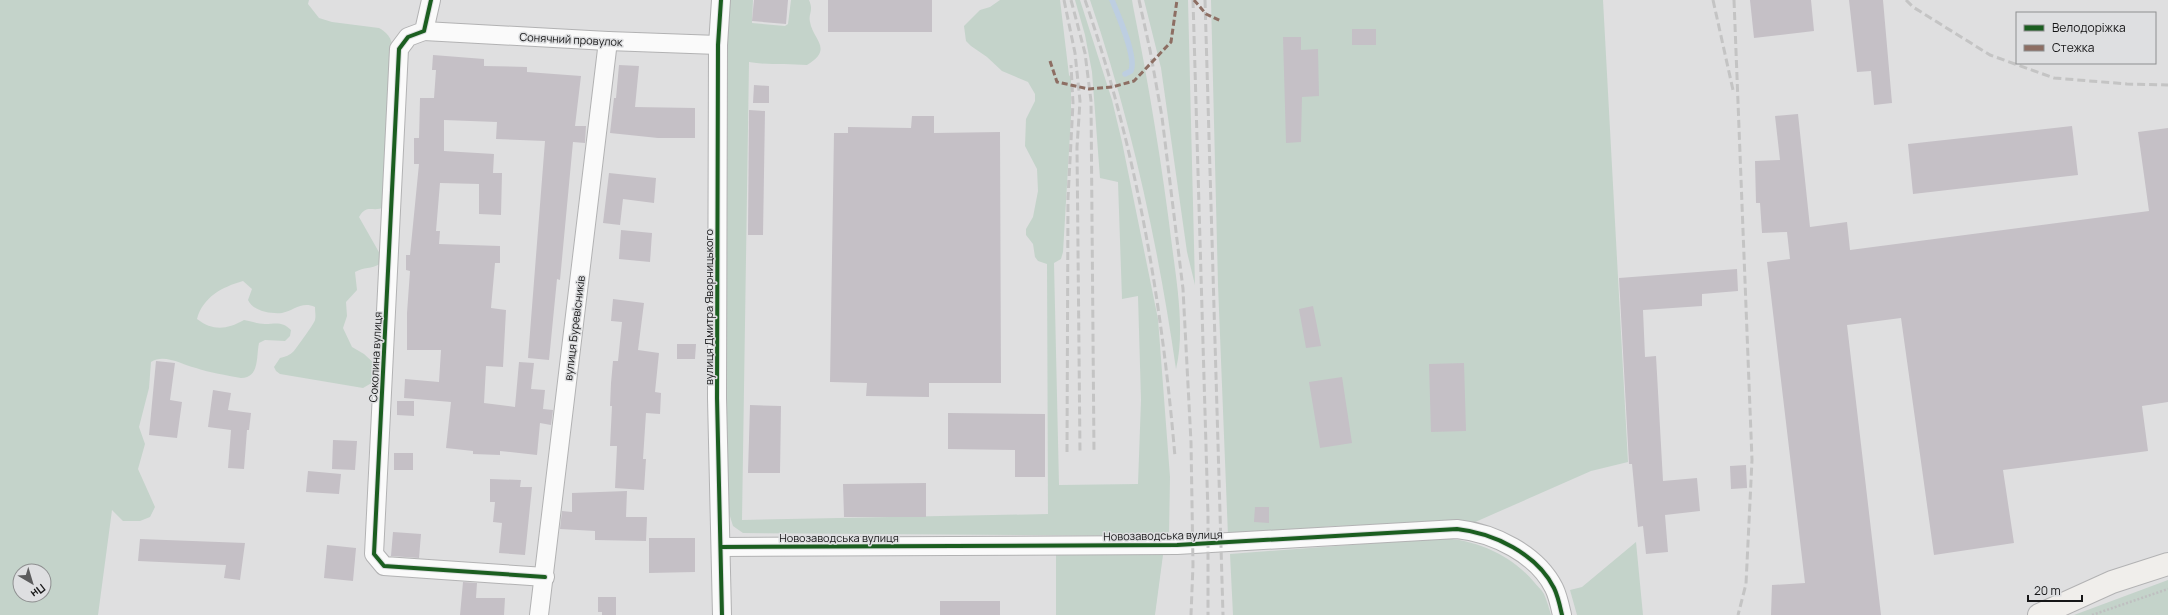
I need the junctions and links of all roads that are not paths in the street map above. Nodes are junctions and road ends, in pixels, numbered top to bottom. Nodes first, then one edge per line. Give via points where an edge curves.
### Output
1 (431, 0) edge
2 (721, 0) edge
3 (424, 31) junction
4 (608, 41) junction
5 (718, 45) junction
6 (721, 547) junction
7 (2168, 564) edge
8 (545, 578) junction
9 (539, 615) edge
10 (722, 615) edge
11 (1562, 615) edge
12 (2040, 615) edge

1 - 3 street
2 - 5 street, вулиця Дмитра Яворницького
3 - 4 street, Сонячний провулок
3 - 8 street, Соколина вулиця via 408,37 399,49 374,554 384,566
4 - 5 street, Сонячний провулок
4 - 8 street, вулиця Буревісників
5 - 6 street, вулиця Дмитра Яворницького via 717,398
6 - 10 street, вулиця Дмитра Яворницького
6 - 11 street, Новозаводська вулиця via 1177,545 1457,529 1491,538 1538,563 1555,588
7 - 12 street via 2112,582
8 - 9 street, вулиця Буревісників

